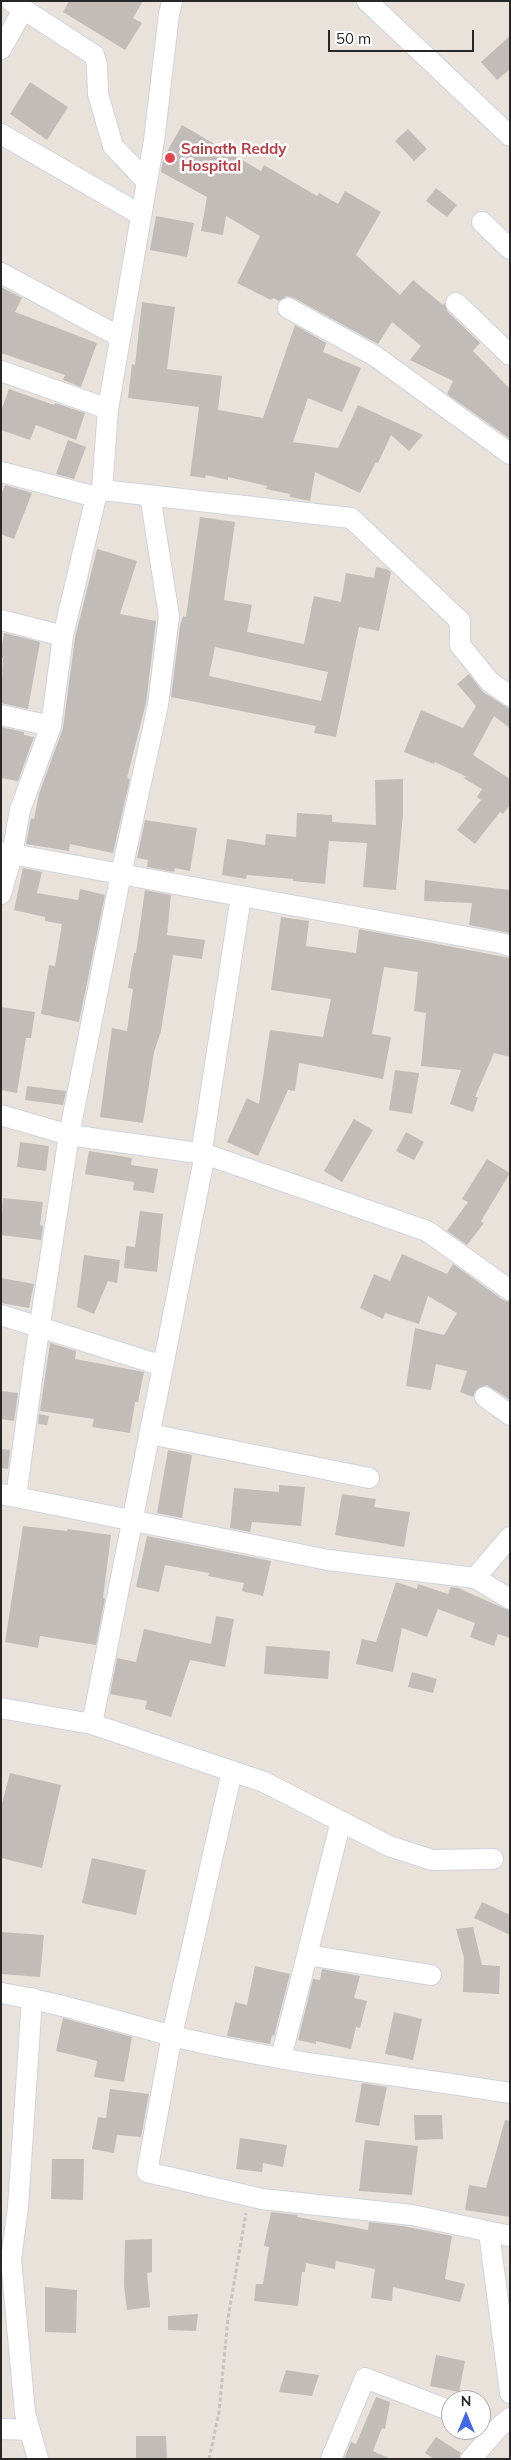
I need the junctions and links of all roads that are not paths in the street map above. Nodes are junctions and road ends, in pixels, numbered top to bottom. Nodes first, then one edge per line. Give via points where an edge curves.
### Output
1 (172, 1) edge
2 (367, 1) edge
3 (17, 6) edge
4 (1, 49) edge
5 (1, 134) edge
6 (510, 136) edge
7 (147, 182) junction
8 (141, 215) junction
9 (482, 222) dead end
10 (510, 249) edge
11 (1, 273) edge
12 (456, 303) dead end
13 (288, 308) dead end
14 (120, 337) junction
15 (510, 355) edge
16 (1, 371) edge
17 (108, 409) junction
18 (510, 454) edge
19 (1, 472) edge
20 (99, 493) junction
21 (150, 495) junction
22 (1, 620) edge
23 (63, 636) junction
24 (510, 696) edge
25 (1, 715) edge
26 (51, 726) junction
27 (7, 853) edge
28 (121, 874) junction
29 (1, 894) edge
30 (241, 896) junction
31 (510, 946) edge
32 (1, 1115) edge
33 (69, 1135) junction
34 (205, 1154) junction
35 (510, 1290) edge
36 (1, 1315) edge
37 (40, 1326) junction
38 (163, 1366) junction
39 (485, 1397) dead end
40 (510, 1415) edge
41 (150, 1434) junction
42 (369, 1478) dead end
43 (9, 1495) edge
44 (134, 1522) junction
45 (510, 1537) edge
46 (475, 1578) junction
47 (510, 1599) edge
48 (1, 1708) edge
49 (92, 1724) junction
50 (232, 1771) junction
51 (341, 1821) junction
52 (493, 1859) dead end
53 (307, 1955) junction
54 (431, 1975) dead end
55 (1, 1993) edge
56 (32, 1998) junction
57 (172, 2035) junction
58 (281, 2058) junction
59 (510, 2094) edge
60 (489, 2232) junction
61 (510, 2236) edge
62 (510, 2393) edge
63 (441, 2407) edge
64 (496, 2422) edge
65 (1, 2428) edge
66 (30, 2430) junction
67 (38, 2459) edge
68 (331, 2459) edge
69 (472, 2459) edge

1 - 7 street
2 - 6 street
3 - 4 street
3 - 7 street via 94,55 98,94 113,146
5 - 8 street
7 - 8 street
8 - 14 street
9 - 10 street
11 - 14 street
12 - 15 street
13 - 18 street via 375,356
14 - 17 street
16 - 17 street
17 - 20 street
19 - 20 street
20 - 21 street
20 - 23 street
21 - 24 street via 351,518 460,621 460,645 490,682
21 - 28 street via 169,616 158,705
22 - 23 street
23 - 26 street
25 - 26 street
26 - 27 street
27 - 28 street
27 - 29 street
28 - 30 street
28 - 33 street
30 - 31 street
30 - 34 street via 202,1149
32 - 33 street
33 - 34 street
33 - 37 street
34 - 35 street via 426,1231
34 - 38 street
36 - 37 street
37 - 38 street
37 - 43 street
38 - 41 street
39 - 40 street
41 - 42 street
41 - 44 street
43 - 44 street
44 - 46 street via 328,1560
44 - 49 street
45 - 46 street
46 - 47 street
48 - 49 street
49 - 50 street
50 - 51 street via 264,1782
50 - 57 street
51 - 52 street via 390,1846 432,1860
51 - 53 street
53 - 54 street
53 - 58 street
55 - 56 street
56 - 57 street
56 - 66 street via 18,2207 11,2259 19,2367
57 - 58 street
57 - 60 street via 147,2172 249,2195 412,2215
58 - 59 street via 340,2070
60 - 61 street
60 - 62 street
63 - 68 street via 365,2378
64 - 69 street
65 - 66 street
66 - 67 street

